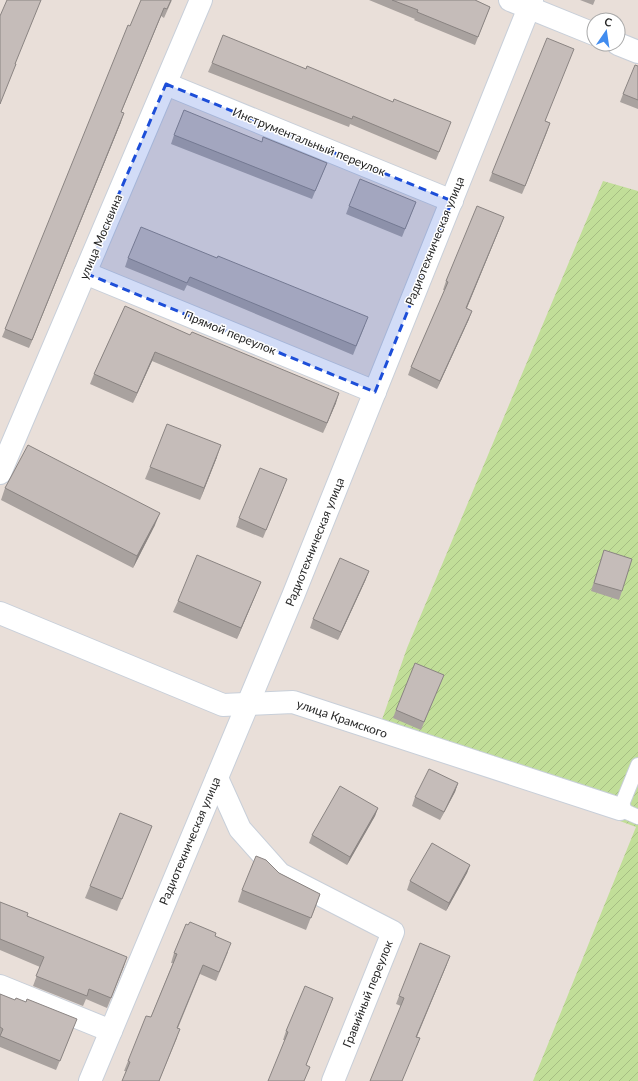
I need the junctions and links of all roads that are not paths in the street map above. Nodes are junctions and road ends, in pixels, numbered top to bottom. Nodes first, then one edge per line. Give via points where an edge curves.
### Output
1 (201, 0) edge
2 (524, 3) edge
3 (586, 30) edge
4 (626, 47) edge
5 (638, 52) edge
6 (166, 84) junction
7 (452, 201) junction
8 (85, 273) junction
9 (375, 392) junction
10 (0, 473) edge
11 (0, 613) edge
12 (247, 704) junction
13 (638, 765) edge
14 (217, 778) junction
15 (629, 813) edge
16 (0, 986) edge
17 (111, 1031) junction
18 (90, 1081) edge
19 (333, 1081) edge

1 - 6 street, улица Москвина
2 - 3 street
2 - 7 street, Радиотехническая улица
4 - 5 street
6 - 7 street, Инструментальный переулок
6 - 8 street, улица Москвина
7 - 9 street, Радиотехническая улица
8 - 9 street, Прямой переулок
8 - 10 street, улица Москвина
9 - 12 street, Радиотехническая улица
11 - 12 street, улица Крамского via 223,705
12 - 14 street, Радиотехническая улица
12 - 15 street, улица Крамского via 293,702
13 - 15 lane
14 - 17 street, Радиотехническая улица
14 - 19 street, Гравийный переулок via 240,829 280,874 393,932
16 - 17 street
17 - 18 street, Радиотехническая улица

